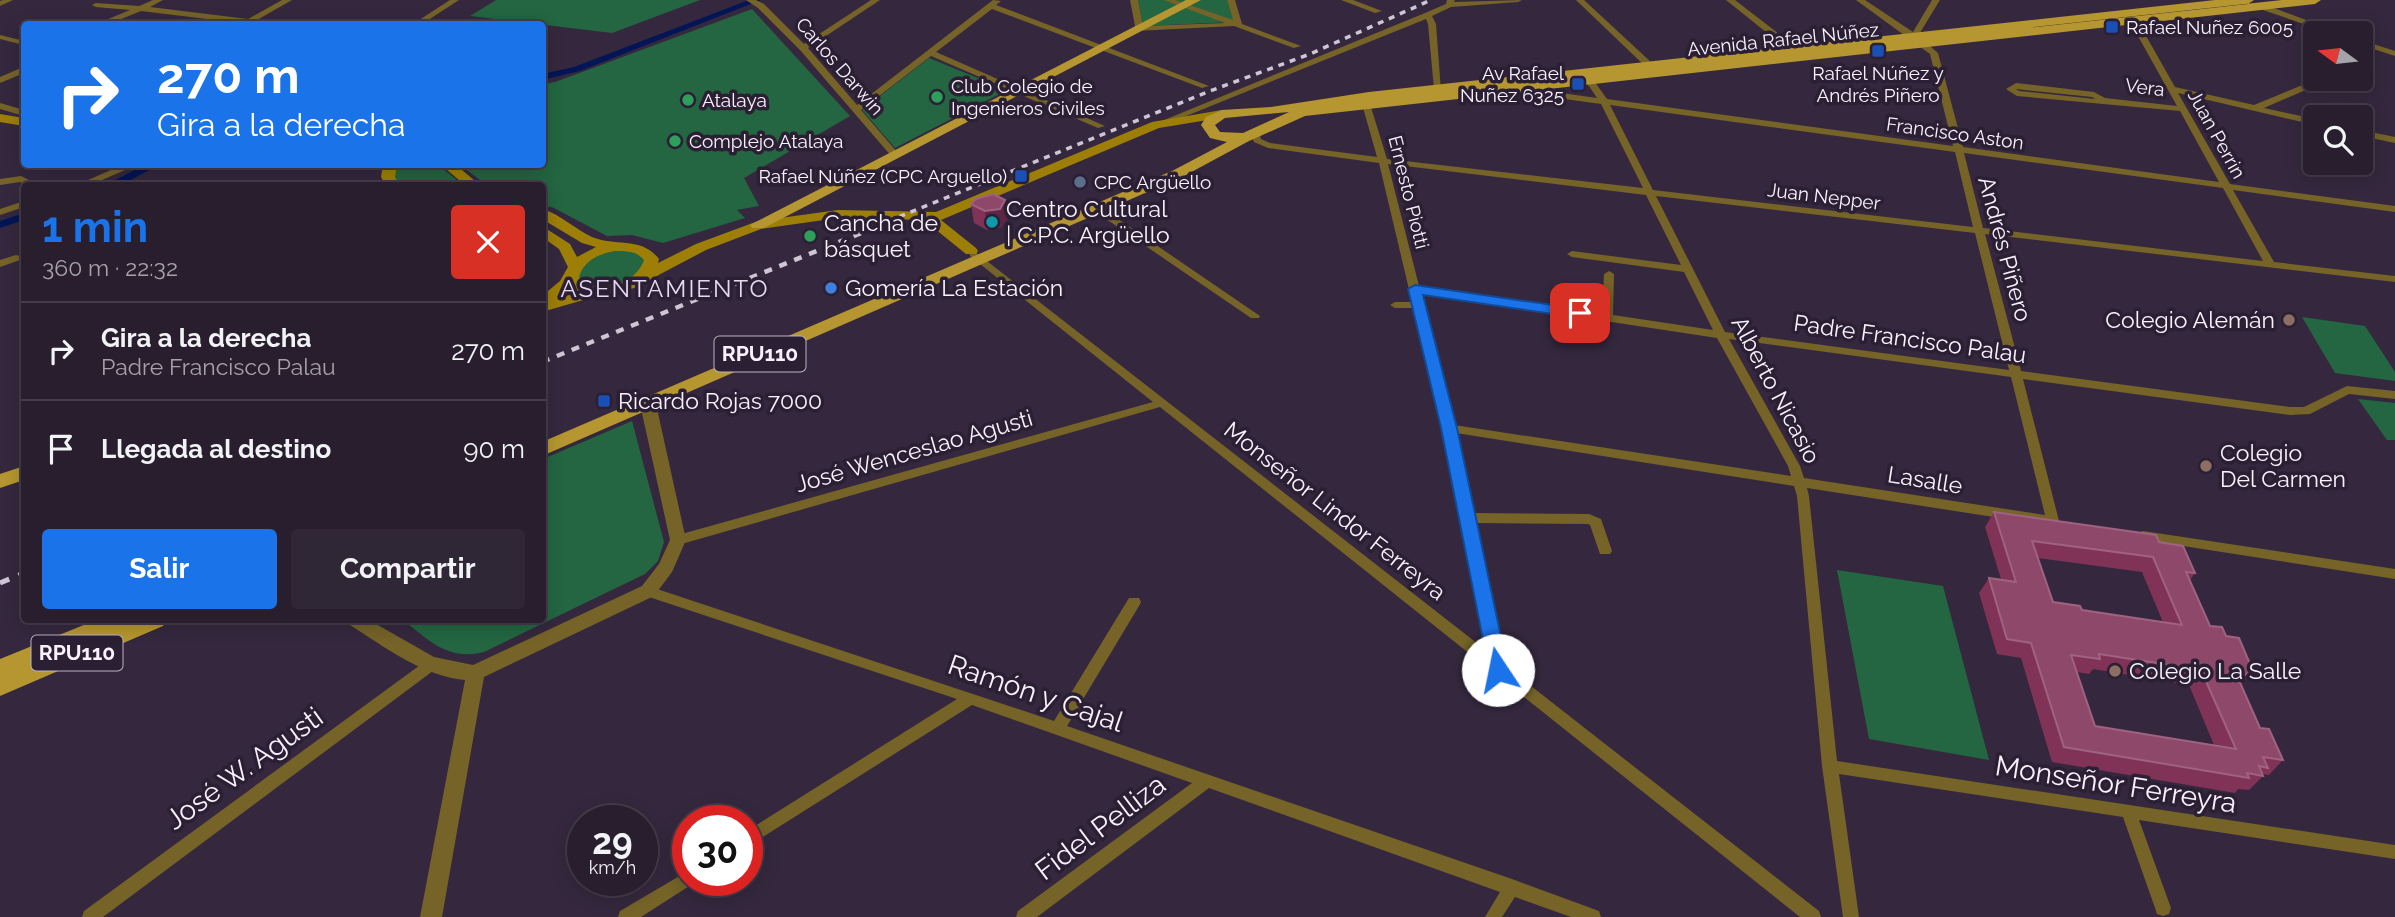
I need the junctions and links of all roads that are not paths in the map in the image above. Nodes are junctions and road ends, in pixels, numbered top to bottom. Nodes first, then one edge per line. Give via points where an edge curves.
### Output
1 (9, 0) edge
2 (107, 0) edge
3 (159, 0) edge
4 (288, 0) edge
5 (444, 0) edge
6 (876, 0) edge
7 (1134, 0) edge
8 (1168, 0) edge
9 (1231, 0) edge
10 (1345, 0) edge
11 (1518, 0) edge
12 (1580, 0) edge
13 (1730, 0) edge
14 (1860, 0) edge
15 (1936, 0) edge
16 (2248, 0) edge
17 (2315, 0) edge
18 (454, 1) edge
19 (2228, 1) edge
20 (753, 2) edge
21 (995, 3) edge
22 (1190, 3) edge
23 (1450, 3) edge
24 (0, 4) edge
25 (2260, 6) junction
26 (142, 8) junction
27 (1378, 11) dead end
28 (1428, 15) junction
29 (2133, 20) junction
30 (111, 21) edge
31 (232, 21) edge
32 (250, 21) edge
33 (422, 21) edge
34 (2303, 21) edge
35 (1238, 25) junction
36 (1139, 29) junction
37 (0, 37) edge
38 (1919, 40) junction
39 (21, 42) edge
40 (1297, 46) dead end
41 (2373, 46) edge
42 (1102, 47) junction
43 (803, 48) junction
44 (1794, 50) junction
45 (930, 53) junction
46 (2395, 54) edge
47 (1650, 66) junction
48 (21, 71) edge
49 (0, 80) edge
50 (1589, 80) junction
51 (1569, 83) junction
52 (1205, 86) dead end
53 (2303, 88) edge
54 (1438, 89) junction
55 (1512, 89) junction
56 (2172, 89) junction
57 (1019, 90) junction
58 (1223, 99) junction
59 (2103, 100) junction
60 (1605, 103) junction
61 (1366, 104) junction
62 (0, 108) edge
63 (2255, 108) junction
64 (2182, 109) junction
65 (856, 110) junction
66 (21, 112) edge
67 (1231, 113) junction
68 (0, 118) edge
69 (2303, 119) edge
70 (21, 122) edge
71 (1156, 125) junction
72 (1101, 126) dead end
73 (1211, 132) junction
74 (1253, 135) junction
75 (2373, 135) edge
76 (1134, 136) junction
77 (2395, 141) edge
78 (1958, 152) junction
79 (895, 155) junction
80 (1383, 161) junction
81 (125, 168) edge
82 (0, 182) edge
83 (29, 182) edge
84 (88, 182) edge
85 (2226, 187) junction
86 (1650, 192) junction
87 (809, 199) junction
88 (21, 205) edge
89 (1096, 208) junction
90 (959, 209) junction
91 (2395, 209) edge
92 (0, 212) edge
93 (546, 215) edge
94 (813, 216) junction
95 (929, 217) junction
96 (758, 225) junction
97 (944, 230) junction
98 (1978, 231) junction
99 (546, 233) edge
100 (615, 247) junction
101 (701, 247) junction
102 (645, 251) junction
103 (1572, 254) dead end
104 (974, 255) junction
105 (16, 258) dead end
106 (0, 264) edge
107 (2270, 264) junction
108 (1688, 269) junction
109 (573, 272) junction
110 (1609, 274) dead end
111 (644, 276) junction
112 (2395, 279) edge
113 (1415, 289) junction
114 (596, 291) junction
115 (546, 301) edge
116 (546, 304) edge
117 (1395, 305) dead end
118 (1419, 305) junction
119 (1255, 316) dead end
120 (1607, 317) junction
121 (1721, 335) junction
122 (710, 363) junction
123 (2016, 375) junction
124 (2395, 394) edge
125 (1163, 403) junction
126 (648, 404) junction
127 (1449, 428) junction
128 (546, 434) edge
129 (546, 448) edge
130 (21, 474) edge
131 (1, 479) edge
132 (1798, 481) junction
133 (1468, 518) junction
134 (2060, 522) joint
135 (2135, 534) edge
136 (678, 540) junction
137 (1605, 551) dead end
138 (2395, 574) edge
139 (648, 591) junction
140 (1134, 602) dead end
141 (110, 623) edge
142 (148, 623) edge
143 (361, 623) edge
144 (432, 664) junction
145 (0, 669) edge
146 (1498, 670) junction
147 (475, 673) junction
148 (0, 687) edge
149 (971, 698) junction
150 (1059, 728) junction
151 (1830, 766) junction
152 (1208, 780) junction
153 (2129, 813) junction
154 (763, 830) edge
155 (2395, 852) edge
156 (1512, 887) junction
157 (672, 888) edge
158 (2163, 908) dead end
159 (90, 917) edge
160 (431, 917) edge
161 (626, 917) edge
162 (1024, 917) edge
163 (1493, 917) edge
164 (1593, 917) edge
165 (1813, 917) edge
166 (1851, 917) edge

1 - 24 street
2 - 26 street via 96,5
3 - 26 street
4 - 32 street
5 - 18 street
6 - 43 street
7 - 36 street
8 - 22 street
9 - 35 street
10 - 27 street
11 - 23 street
12 - 47 street
13 - 44 street
14 - 38 street
15 - 38 street
16 - 19 main road
17 - 25 main road, Avenida Rafael Núñez
18 - 33 street
19 - 38 main road via 1946,33
20 - 43 street, Carlos Darwin
21 - 42 street
21 - 45 street
22 - 35 street
22 - 36 main road
23 - 28 street
25 - 29 main road, Avenida Rafael Núñez
25 - 34 street
26 - 30 street
26 - 31 street
28 - 54 street
28 - 58 street
29 - 38 main road, Avenida Rafael Núñez
29 - 56 street, Juan Perrin
35 - 36 street
35 - 40 street
36 - 42 main road
37 - 39 street
38 - 44 main road, Avenida Rafael Núñez
38 - 50 main road, Avenida Rafael Núñez via 1892,47
38 - 78 street, Andrés Piñero via 1934,53
41 - 46 street
42 - 52 street
42 - 57 main road
43 - 65 street, Carlos Darwin
44 - 47 main road, Avenida Rafael Núñez
45 - 57 street
45 - 65 street
47 - 51 main road via 1645,72
47 - 54 main road, Avenida Rafael Núñez
48 - 49 street
50 - 51 main road, Avenida Rafael Núñez
50 - 60 street, Alberto Nicasio
51 - 55 main road, Avenida Rafael Núñez
53 - 63 street
54 - 67 main road, Avenida Rafael Núñez
55 - 60 street, Francisco Aston
55 - 61 main road, Avenida Rafael Núñez
56 - 63 street
56 - 64 street, Juan Perrin
57 - 72 street
57 - 79 main road
58 - 67 street via 1218,106
58 - 71 street
59 - 59 street via 2094,95 2010,89 2017,93
59 - 64 street, Vera
60 - 78 street, Francisco Aston
60 - 86 street, Alberto Nicasio
61 - 74 main road, Avenida Rafael Núñez via 1303,112
61 - 80 street, Ernesto Piotti
62 - 66 main road
63 - 69 street
64 - 85 street, Juan Perrin
65 - 79 street, Carlos Darwin
67 - 71 main road, Avenida Rafael Núñez
67 - 73 main road, RPU110 via 1208,123
67 - 74 main road via 1257,119 1261,126
68 - 70 main road
71 - 76 main road, Avenida Rafael Núñez
73 - 74 main road, Avenida Rafael Núñez via 1226,139
73 - 76 main road, Avenida Rafael Núñez via 1181,125
73 - 104 main road, RPU110 via 1207,144 1186,157
74 - 80 street, Juan Nepper via 1268,145
74 - 89 main road, RPU110
75 - 77 street
76 - 90 main road, Avenida Rafael Núñez
78 - 85 street, Francisco Aston
78 - 98 street, Andrés Piñero
79 - 87 main road
80 - 86 street, Juan Nepper
80 - 113 street, Ernesto Piotti
81 - 84 street
82 - 83 street via 21,178
85 - 91 street, Francisco Aston
85 - 107 street, Juan Perrin
86 - 98 street, Juan Nepper
86 - 108 street, Alberto Nicasio
87 - 94 main road via 798,212
87 - 96 main road
88 - 92 street
89 - 104 main road, RPU110
89 - 119 street
90 - 95 main road, Avenida Rafael Núñez
90 - 97 main road
93 - 100 main road via 587,240
94 - 95 main road, Avenida Rafael Núñez
94 - 96 main road, Avenida Rafael Núñez
95 - 97 main road, Monseñor Lindor Ferreyra
96 - 101 main road, Avenida Rafael Núñez
97 - 104 main road, Monseñor Lindor Ferreyra
98 - 107 street, Juan Nepper
98 - 123 street, Andrés Piñero
99 - 109 main road via 565,247
100 - 102 main road
100 - 109 main road via 591,254
101 - 102 main road
101 - 111 main road
102 - 111 main road via 652,263
103 - 108 street
104 - 122 main road, RPU110
104 - 125 street, Monseñor Lindor Ferreyra
104 - 126 main road, RPU110
105 - 106 street
107 - 112 street, Juan Nepper
108 - 121 street, Alberto Nicasio
109 - 114 main road via 580,288
109 - 115 main road
110 - 120 street
111 - 114 main road via 626,286
113 - 118 street, Ernesto Piotti
113 - 120 street, Padre Francisco Palau
114 - 116 main road
117 - 118 street
118 - 127 street
120 - 121 street, Padre Francisco Palau
121 - 123 street, Padre Francisco Palau
121 - 132 street, Alberto Nicasio
122 - 126 main road via 694,376 656,393
122 - 128 main road, RPU110
123 - 124 street, Padre Francisco Palau via 2290,411 2306,411 2347,390
123 - 134 street, Andrés Piñero
125 - 136 street, José Wenceslao Agusti
125 - 146 street, Monseñor Lindor Ferreyra
126 - 129 main road, RPU110
126 - 136 street
127 - 132 street, Lasalle
127 - 133 street
130 - 131 main road
132 - 134 street, Lasalle
132 - 151 street, Alberto Nicasio
133 - 137 street via 1589,519 1596,522
133 - 146 street
135 - 138 street
136 - 139 street
139 - 147 street
139 - 149 street, Ramón y Cajal
140 - 150 street
141 - 145 main road, RPU110
142 - 148 main road, RPU110
143 - 144 street
144 - 147 street
144 - 159 street, José W. Agusti
146 - 165 street, Monseñor Lindor Ferreyra
147 - 160 street
149 - 150 street, Ramón y Cajal
149 - 154 street
150 - 152 street, Ramón y Cajal
151 - 153 street, Monseñor Ferreyra
151 - 166 street, Alberto Nicasio
152 - 156 street, Ramón y Cajal
152 - 162 street, Fidel Pelliza
153 - 155 street, Monseñor Ferreyra
153 - 158 street
156 - 163 street
156 - 164 street, Ramón y Cajal
157 - 161 street

